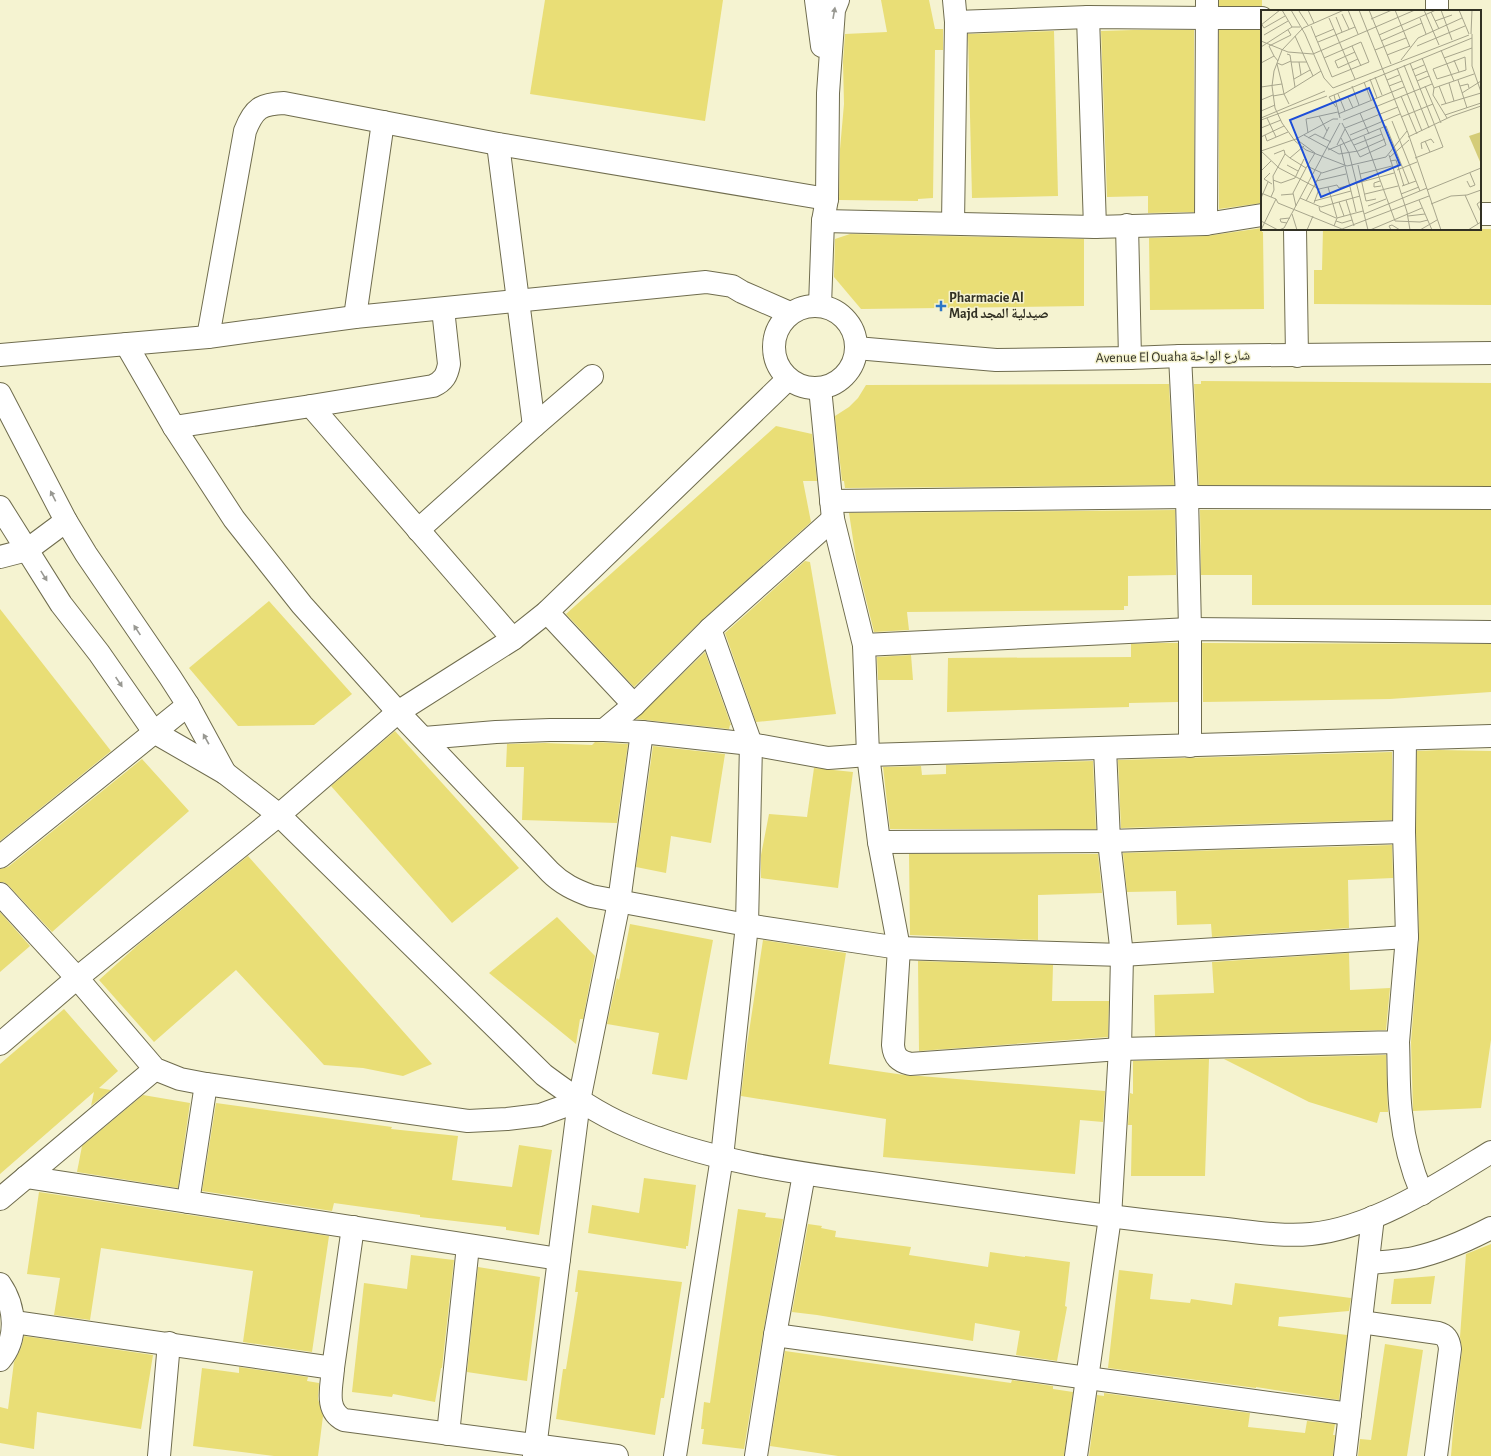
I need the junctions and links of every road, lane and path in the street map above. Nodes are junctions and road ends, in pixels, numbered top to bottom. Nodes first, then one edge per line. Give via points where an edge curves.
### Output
1 (816, 0) edge
2 (838, 0) edge
3 (954, 0) edge
4 (1207, 9) edge
5 (1088, 17) junction
6 (1261, 18) edge
7 (956, 22) junction
8 (828, 93) junction
9 (383, 122) junction
10 (498, 144) junction
11 (827, 199) junction
12 (1261, 215) edge
13 (824, 221) junction
14 (953, 223) junction
15 (1206, 224) junction
16 (1127, 225) junction
17 (1095, 227) junction
18 (1294, 230) edge
19 (519, 301) junction
20 (820, 306) junction
21 (443, 309) junction
22 (790, 313) junction
23 (355, 317) junction
24 (208, 337) junction
25 (126, 344) junction
26 (856, 348) junction
27 (1491, 353) edge
28 (0, 355) edge
29 (1180, 356) junction
30 (1297, 356) junction
31 (1130, 358) junction
32 (592, 376) dead end
33 (788, 379) junction
34 (820, 388) junction
35 (0, 394) edge
36 (311, 406) junction
37 (534, 426) junction
38 (174, 427) junction
39 (1187, 497) junction
40 (1491, 498) edge
41 (0, 508) edge
42 (832, 510) junction
43 (66, 521) junction
44 (418, 530) junction
45 (27, 550) junction
46 (0, 557) edge
47 (547, 612) junction
48 (710, 629) junction
49 (1190, 629) junction
50 (1491, 632) edge
51 (513, 639) junction
52 (864, 645) junction
53 (188, 705) junction
54 (634, 705) junction
55 (398, 712) junction
56 (604, 730) junction
57 (154, 732) junction
58 (642, 732) junction
59 (1491, 736) edge
60 (424, 738) junction
61 (1404, 739) junction
62 (751, 744) junction
63 (1190, 746) junction
64 (1105, 748) junction
65 (868, 755) junction
66 (225, 773) junction
67 (279, 815) junction
68 (1404, 832) junction
69 (879, 842) junction
70 (1109, 842) junction
71 (0, 857) edge
72 (0, 894) edge
73 (619, 902) junction
74 (747, 925) junction
75 (1407, 937) junction
76 (899, 948) junction
77 (1122, 955) junction
78 (77, 978) junction
79 (1398, 1042) junction
80 (0, 1044) edge
81 (1120, 1049) junction
82 (155, 1069) junction
83 (206, 1084) junction
84 (579, 1101) junction
85 (1491, 1152) edge
86 (722, 1157) junction
87 (804, 1174) junction
88 (26, 1176) junction
89 (1422, 1194) junction
90 (0, 1198) edge
91 (188, 1202) junction
92 (1110, 1216) junction
93 (1373, 1217) junction
94 (353, 1227) junction
95 (1491, 1228) edge
96 (468, 1246) junction
97 (559, 1259) junction
98 (1368, 1263) junction
99 (0, 1284) edge
100 (14, 1322) junction
101 (1361, 1322) junction
102 (775, 1335) junction
103 (169, 1343) junction
104 (0, 1360) edge
105 (333, 1368) junction
106 (1088, 1378) junction
107 (1350, 1414) junction
108 (448, 1434) junction
109 (535, 1451) edge
110 (159, 1456) edge
111 (617, 1456) edge
112 (675, 1456) edge
113 (756, 1456) edge
114 (1076, 1456) edge
115 (1345, 1456) edge
116 (1436, 1456) edge

1 - 8 street
8 -> 2 street via 834,10
3 - 7 street
4 - 5 street
4 - 6 street
4 - 15 street
5 - 7 street
5 - 17 street
7 - 14 street
8 - 11 street
9 - 10 street
9 - 23 street
9 - 24 street via 284,103 268,104 250,118 245,131
10 - 11 street
10 - 19 street
11 - 13 street
12 - 15 street
13 - 14 street
13 - 20 street
14 - 17 street
15 - 16 street
16 - 17 street
16 - 31 street
18 - 30 street
19 - 21 street
19 - 22 street via 706,282 732,286
19 - 37 street
20 - 22 street via 806,307
20 - 26 street via 833,310 848,322
21 - 23 street
21 - 36 street via 449,364 448,372 440,383
22 - 33 street via 779,326 773,348 777,365
23 - 24 street
24 - 25 street
25 - 28 street
25 - 38 street
26 - 31 street, Avenue El Ouaha شارع الواحة via 996,360
26 - 34 street via 853,363 845,375 829,386
27 - 30 street, Avenue El Ouaha شارع الواحة
29 - 30 street, Avenue El Ouaha شارع الواحة
29 - 31 street, Avenue El Ouaha شارع الواحة
29 - 39 street
32 - 37 street
33 - 34 street via 804,387
33 - 47 street
34 - 42 street
43 -> 35 street
36 - 38 street
36 - 44 street
37 - 44 street
38 - 55 street via 234,519 302,605
39 - 40 street
39 - 42 street
39 - 49 street
41 - 45 street
42 - 48 street
42 - 52 street
43 - 45 street
53 -> 43 street
44 - 51 street
45 - 46 street
45 -> 57 street via 61,604
47 - 51 street
47 - 54 street
48 - 54 street
48 - 62 street
49 - 50 street
49 - 52 street
49 - 63 street
51 - 55 street
52 - 65 street
53 - 57 street
66 -> 53 street
54 - 56 street
55 - 60 street
55 - 67 street
56 - 58 street
56 - 60 street via 496,732
57 - 66 street
57 - 71 street
58 - 62 street
58 - 73 street
59 - 61 street
60 - 73 street via 560,882 591,896
61 - 63 street
61 - 68 street
62 - 65 street via 828,758
62 - 74 street
63 - 64 street
64 - 65 street
64 - 70 street
65 - 69 street
66 - 67 street
67 - 78 street
67 - 84 street via 544,1075
68 - 70 street
68 - 75 street
69 - 70 street
69 - 76 street
70 - 77 street
72 - 78 street
73 - 74 street
73 - 84 street
74 - 76 street
74 - 86 street
75 - 77 street
75 - 79 street
76 - 77 street
76 - 81 street via 893,1045 895,1056 903,1062 910,1064
77 - 81 street
78 - 80 street
78 - 82 street
79 - 81 street
79 - 89 street via 1400,1113 1412,1169
81 - 92 street
82 - 83 street via 180,1079
82 - 88 street
83 - 84 street via 468,1121 540,1115
83 - 91 street
84 - 86 street via 628,1127 674,1144
84 - 97 street
85 - 89 street
86 - 87 street
86 - 112 street
87 - 92 street
87 - 102 street
88 - 90 street
88 - 91 street
89 - 93 street
91 - 94 street
92 - 93 street via 1282,1235 1334,1230
92 - 106 street
93 - 98 street
94 - 96 street
94 - 105 street
95 - 98 street via 1440,1251 1412,1258
96 - 97 street
96 - 108 street
97 - 109 street
98 - 101 street
99 - 100 street via 9,1301
100 - 103 street
100 - 104 street via 11,1338
101 - 107 street
101 - 116 street via 1438,1333 1448,1338 1450,1349
102 - 106 street
102 - 113 street
103 - 105 street
103 - 110 street
105 - 108 street via 330,1400 331,1408 339,1417 348,1421
106 - 107 street
106 - 114 street
107 - 115 street
108 - 109 street
109 - 111 street

